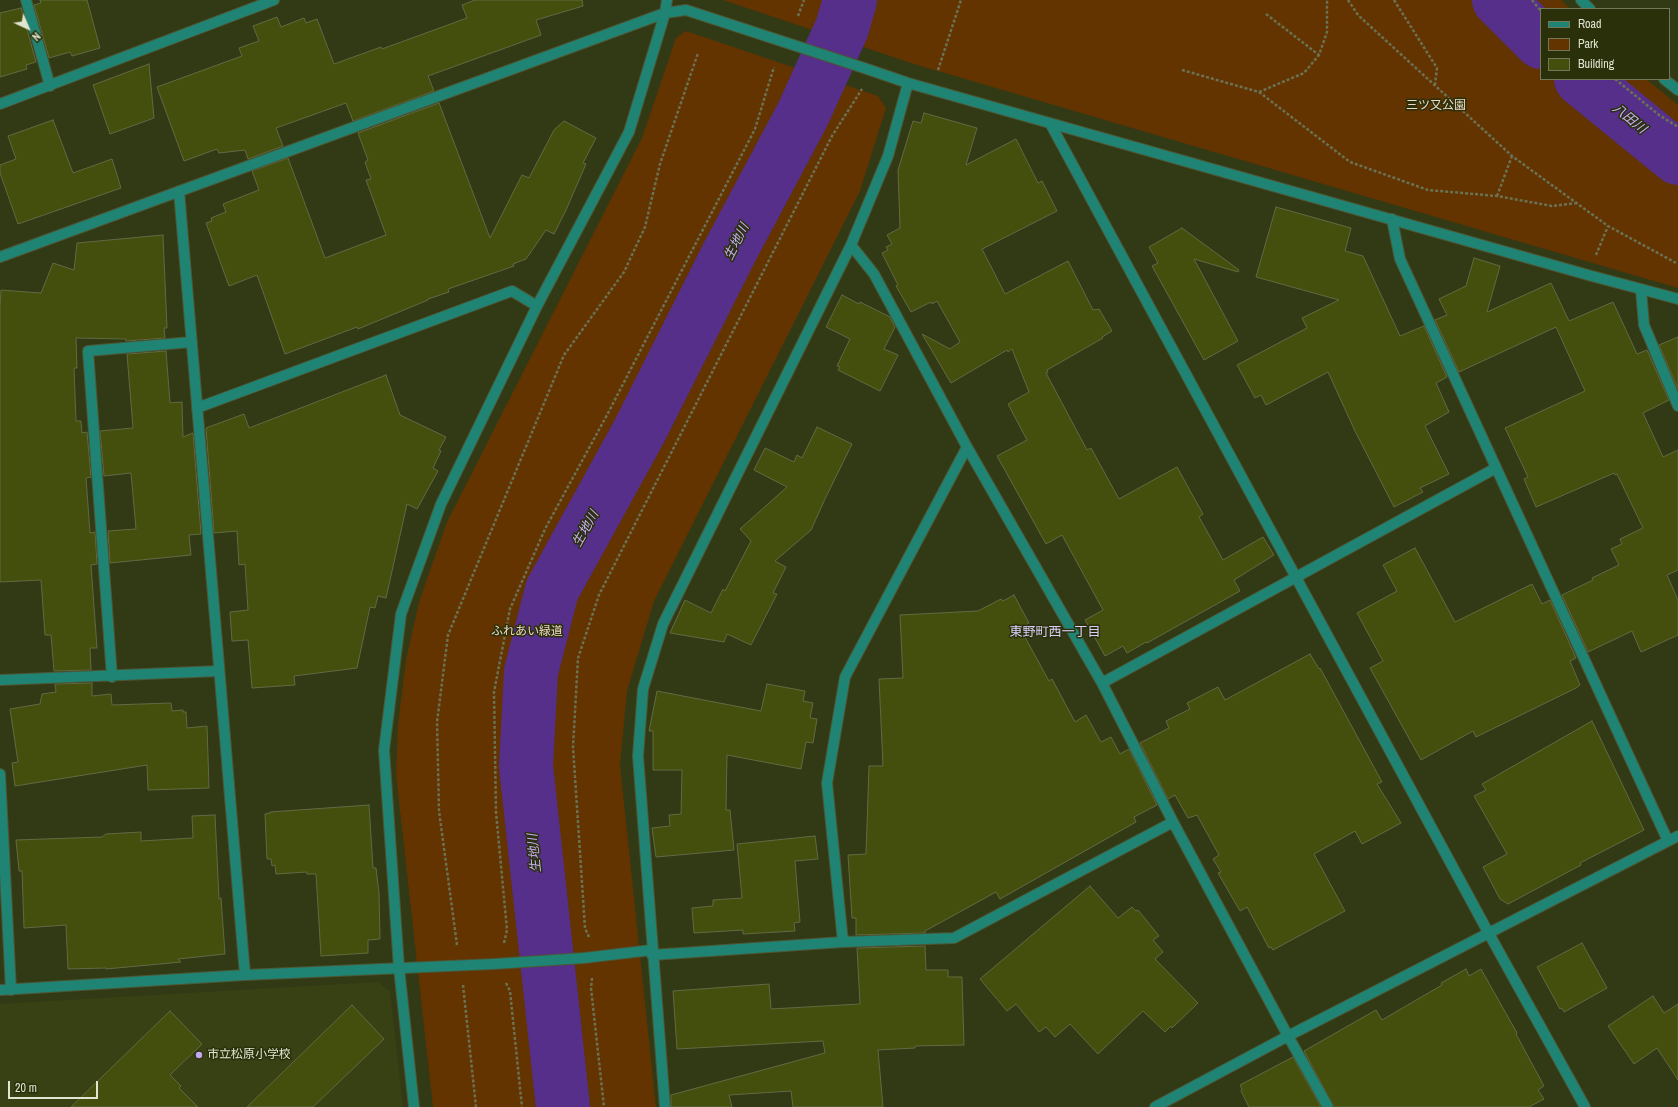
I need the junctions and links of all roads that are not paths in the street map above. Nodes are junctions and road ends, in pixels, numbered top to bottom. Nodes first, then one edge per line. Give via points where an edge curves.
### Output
1 (26, 0) edge
2 (274, 0) edge
3 (667, 0) edge
4 (1581, 0) edge
5 (250, 4) edge
6 (1589, 8) edge
7 (665, 13) junction
8 (1665, 80) edge
9 (908, 83) junction
10 (50, 86) junction
11 (1678, 90) edge
12 (0, 104) edge
13 (1050, 123) junction
14 (179, 191) junction
15 (1392, 219) junction
16 (851, 245) junction
17 (0, 256) edge
18 (1641, 290) junction
19 (1678, 298) edge
20 (537, 306) junction
21 (192, 342) junction
22 (1678, 406) edge
23 (197, 408) junction
24 (967, 447) junction
25 (1496, 468) junction
26 (1296, 578) junction
27 (220, 671) junction
28 (112, 677) junction
29 (0, 680) edge
30 (1102, 683) junction
31 (0, 774) edge
32 (1173, 822) junction
33 (1678, 836) edge
34 (1668, 841) junction
35 (1488, 932) junction
36 (843, 942) junction
37 (652, 953) junction
38 (399, 968) junction
39 (245, 975) junction
40 (0, 990) edge
41 (11, 990) junction
42 (1288, 1036) junction
43 (414, 1107) edge
44 (665, 1107) edge
45 (1155, 1107) edge
46 (1328, 1107) edge
47 (1586, 1107) edge

1 - 10 street
2 - 5 street
3 - 7 street
4 - 6 street
5 - 10 street
7 - 9 street, bridge via 686,10
7 - 14 street
7 - 20 street via 629,132
8 - 11 street
9 - 13 street
9 - 16 street via 888,156
10 - 12 street
13 - 15 street
13 - 26 street
14 - 17 street
14 - 21 street
15 - 18 street
15 - 25 street via 1400,259
16 - 24 street via 874,274
16 - 37 street via 663,624 643,689 638,756
18 - 19 street
18 - 22 street via 1644,325
20 - 23 street via 512,292
20 - 38 street via 441,504 401,614 384,750
21 - 23 street
21 - 28 street via 88,351
23 - 27 street
24 - 30 street
24 - 36 street via 845,677 827,783
25 - 26 street
25 - 34 street
26 - 30 street
26 - 35 street
27 - 28 street
27 - 39 street
28 - 29 street
30 - 32 street
31 - 41 street
32 - 36 street via 954,938
32 - 42 street
33 - 34 street
34 - 35 street
35 - 42 street
35 - 47 street
36 - 37 street
37 - 38 street, bridge
37 - 44 street
38 - 39 street
38 - 43 street
39 - 41 street
40 - 41 street
42 - 45 street
42 - 46 street

